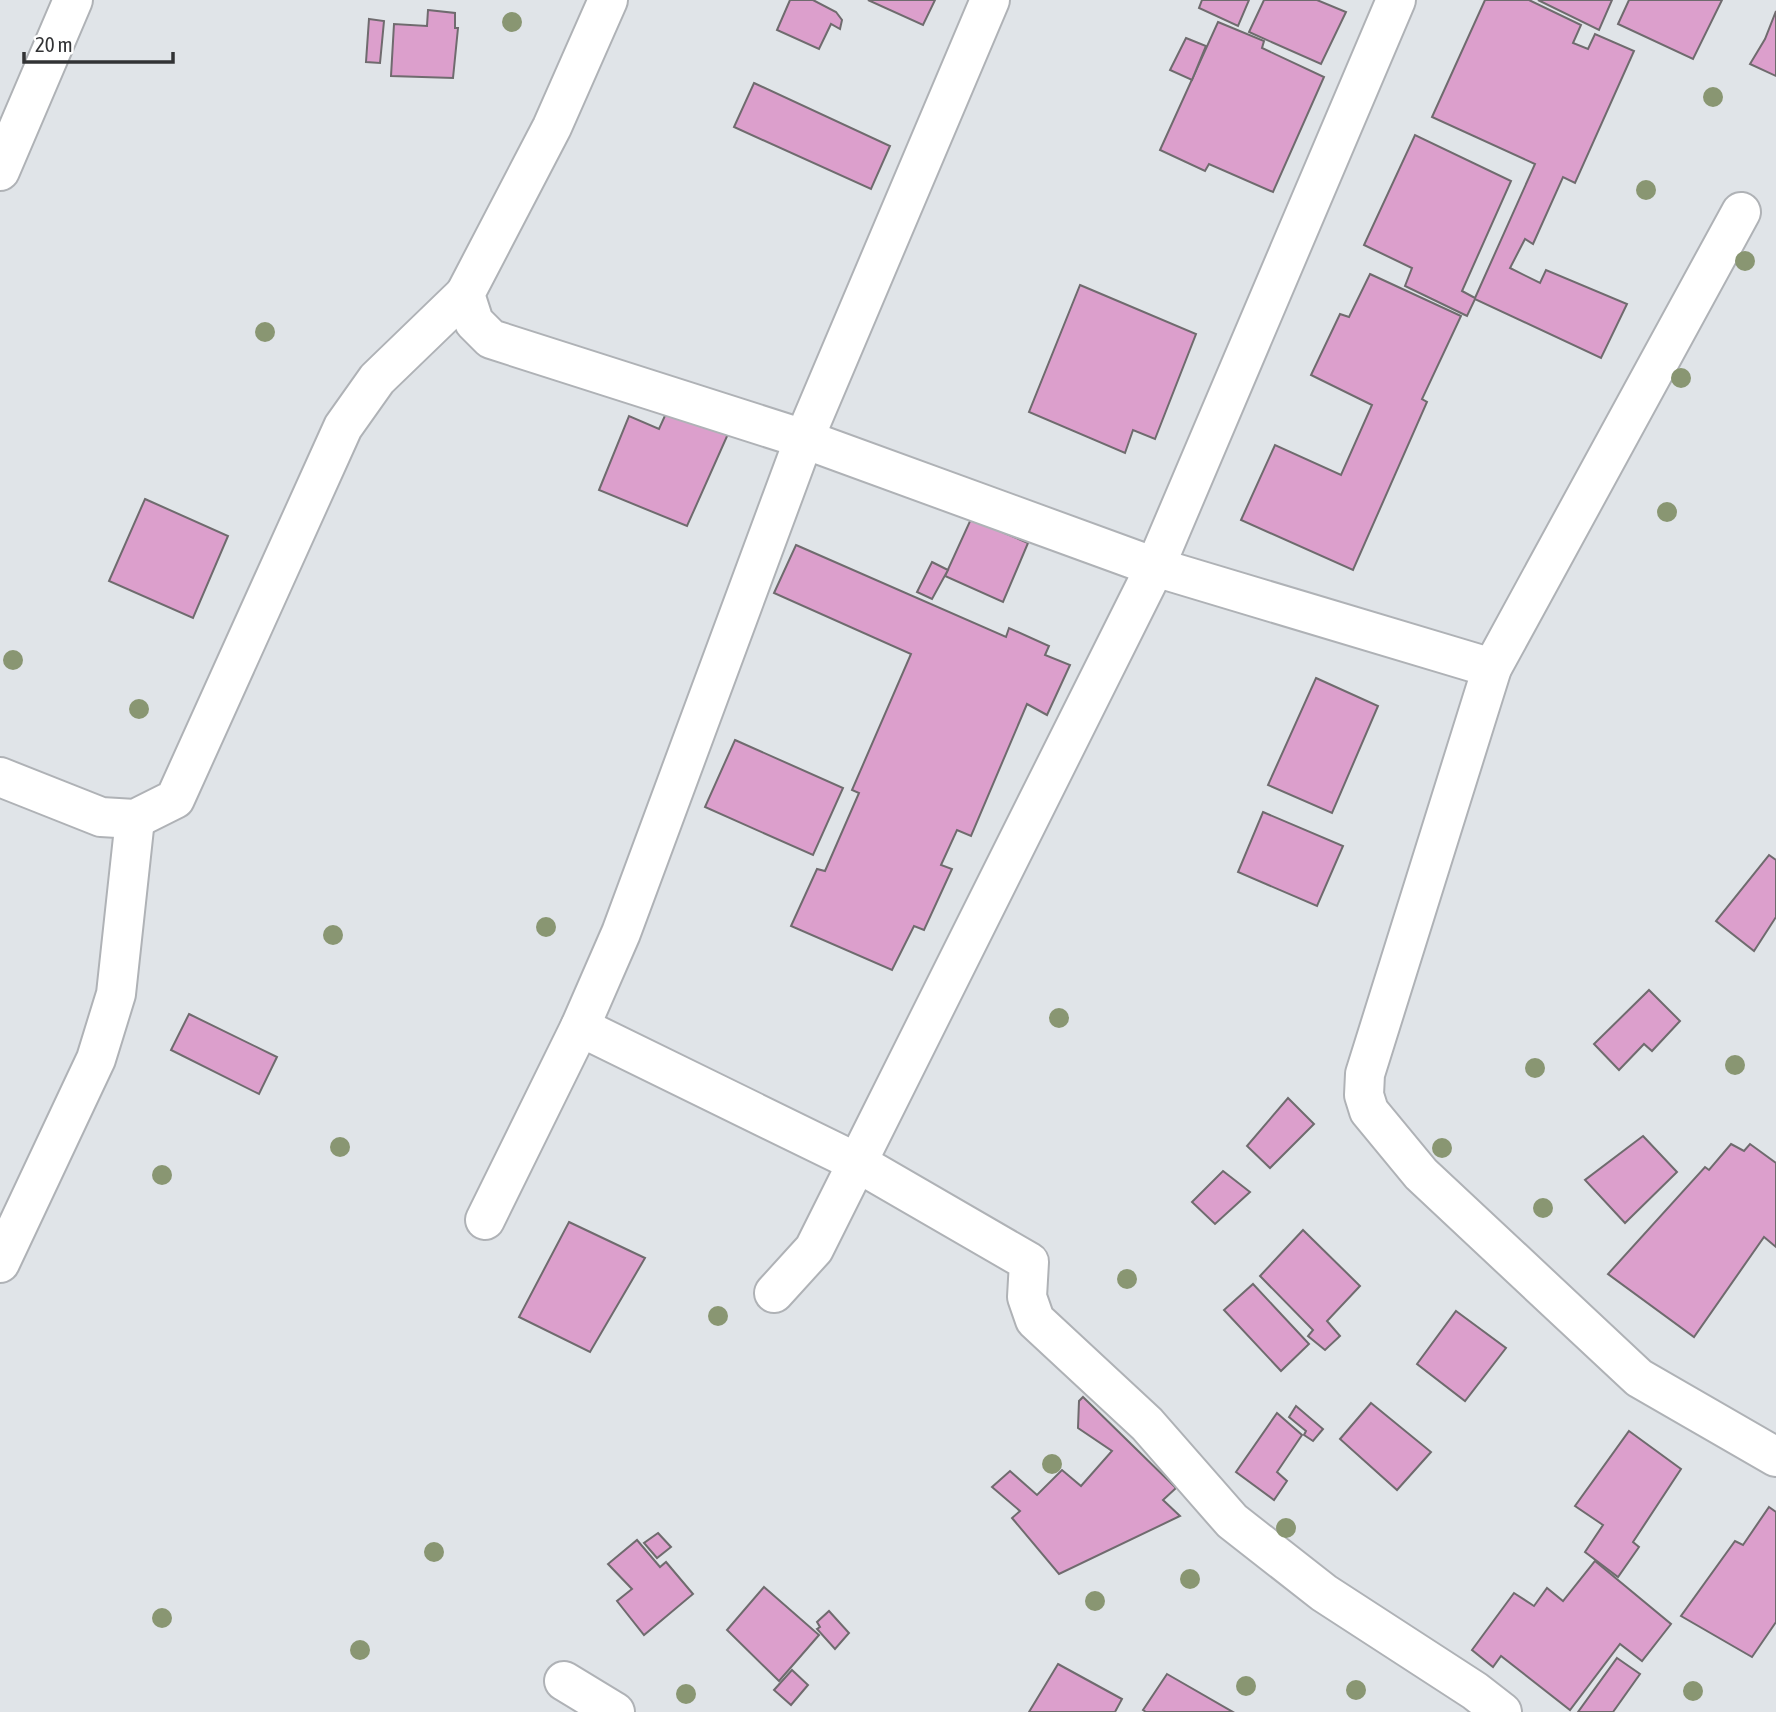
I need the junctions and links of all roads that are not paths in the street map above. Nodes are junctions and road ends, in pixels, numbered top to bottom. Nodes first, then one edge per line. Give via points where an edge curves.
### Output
1 (73, 0) edge
2 (608, 0) edge
3 (990, 0) edge
4 (1396, 0) edge
5 (0, 171) edge
6 (1741, 212) dead end
7 (465, 294) junction
8 (804, 439) junction
9 (1155, 567) junction
10 (1492, 668) junction
11 (0, 777) edge
12 (135, 819) junction
13 (580, 1027) junction
14 (858, 1163) junction
15 (485, 1220) dead end
16 (0, 1263) edge
17 (774, 1293) dead end
18 (1776, 1457) edge
19 (564, 1681) dead end
20 (615, 1712) edge
21 (1502, 1712) edge

1 - 5 street
2 - 7 street via 552,127
3 - 8 street
4 - 9 street
6 - 10 street
7 - 8 street via 474,322 491,340
7 - 12 street via 377,379 343,427 175,799
8 - 9 street
8 - 13 street via 621,933
9 - 10 street
9 - 14 street
10 - 18 street via 1365,1074 1369,1111 1421,1174 1639,1378
11 - 12 street via 100,817
12 - 16 street via 116,994 96,1059
13 - 14 street
13 - 15 street
14 - 17 street via 814,1249
14 - 21 street via 1029,1262 1027,1297 1035,1320 1147,1423 1232,1521 1324,1592
19 - 20 street

